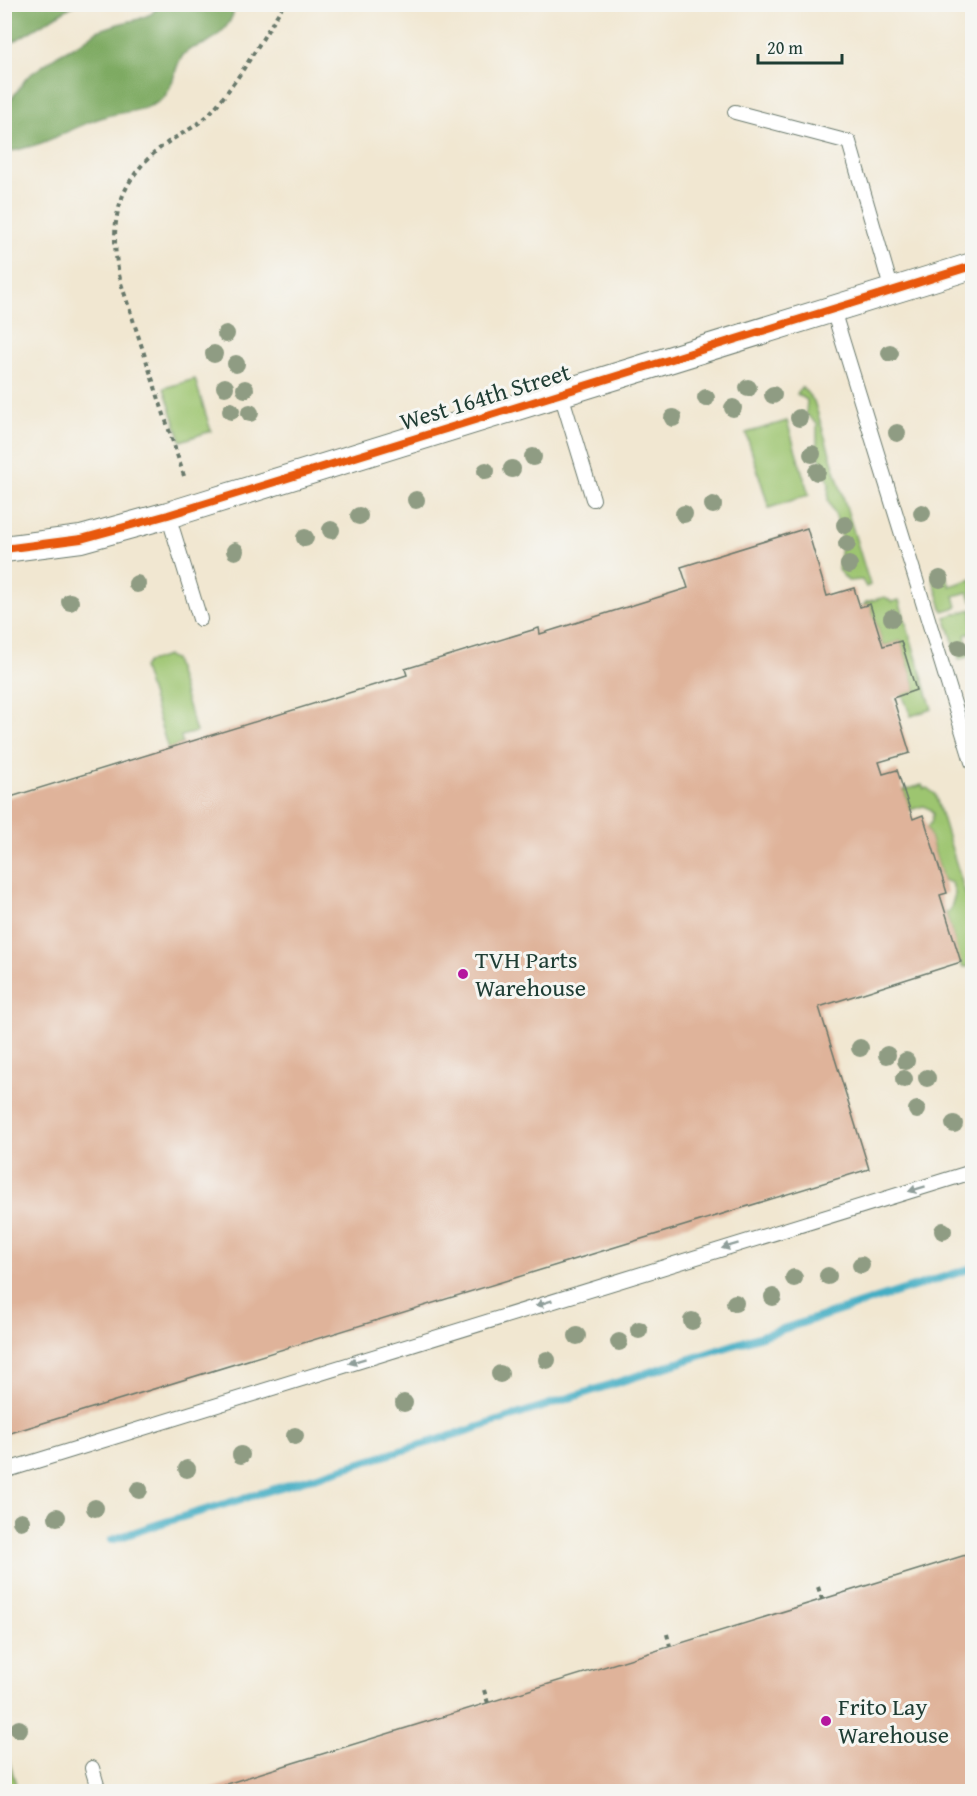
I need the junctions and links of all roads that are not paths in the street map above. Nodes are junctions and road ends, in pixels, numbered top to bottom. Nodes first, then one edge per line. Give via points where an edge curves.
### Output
1 (735, 112) dead end
2 (972, 266) edge
3 (892, 291) junction
4 (833, 310) junction
5 (561, 394) junction
6 (593, 499) dead end
7 (168, 515) junction
8 (4, 549) edge
9 (200, 619) dead end
10 (972, 762) edge
11 (972, 1172) edge
12 (4, 1471) edge
13 (92, 1768) dead end
14 (99, 1791) edge

1 - 3 lane via 849,142
2 - 3 street, West 164th Street
3 - 4 street, West 164th Street
4 - 5 street, West 164th Street
4 - 10 lane
5 - 6 lane
5 - 7 street, West 164th Street
7 - 8 street, West 164th Street via 81,539
7 - 9 lane
11 -> 12 lane
13 - 14 lane

